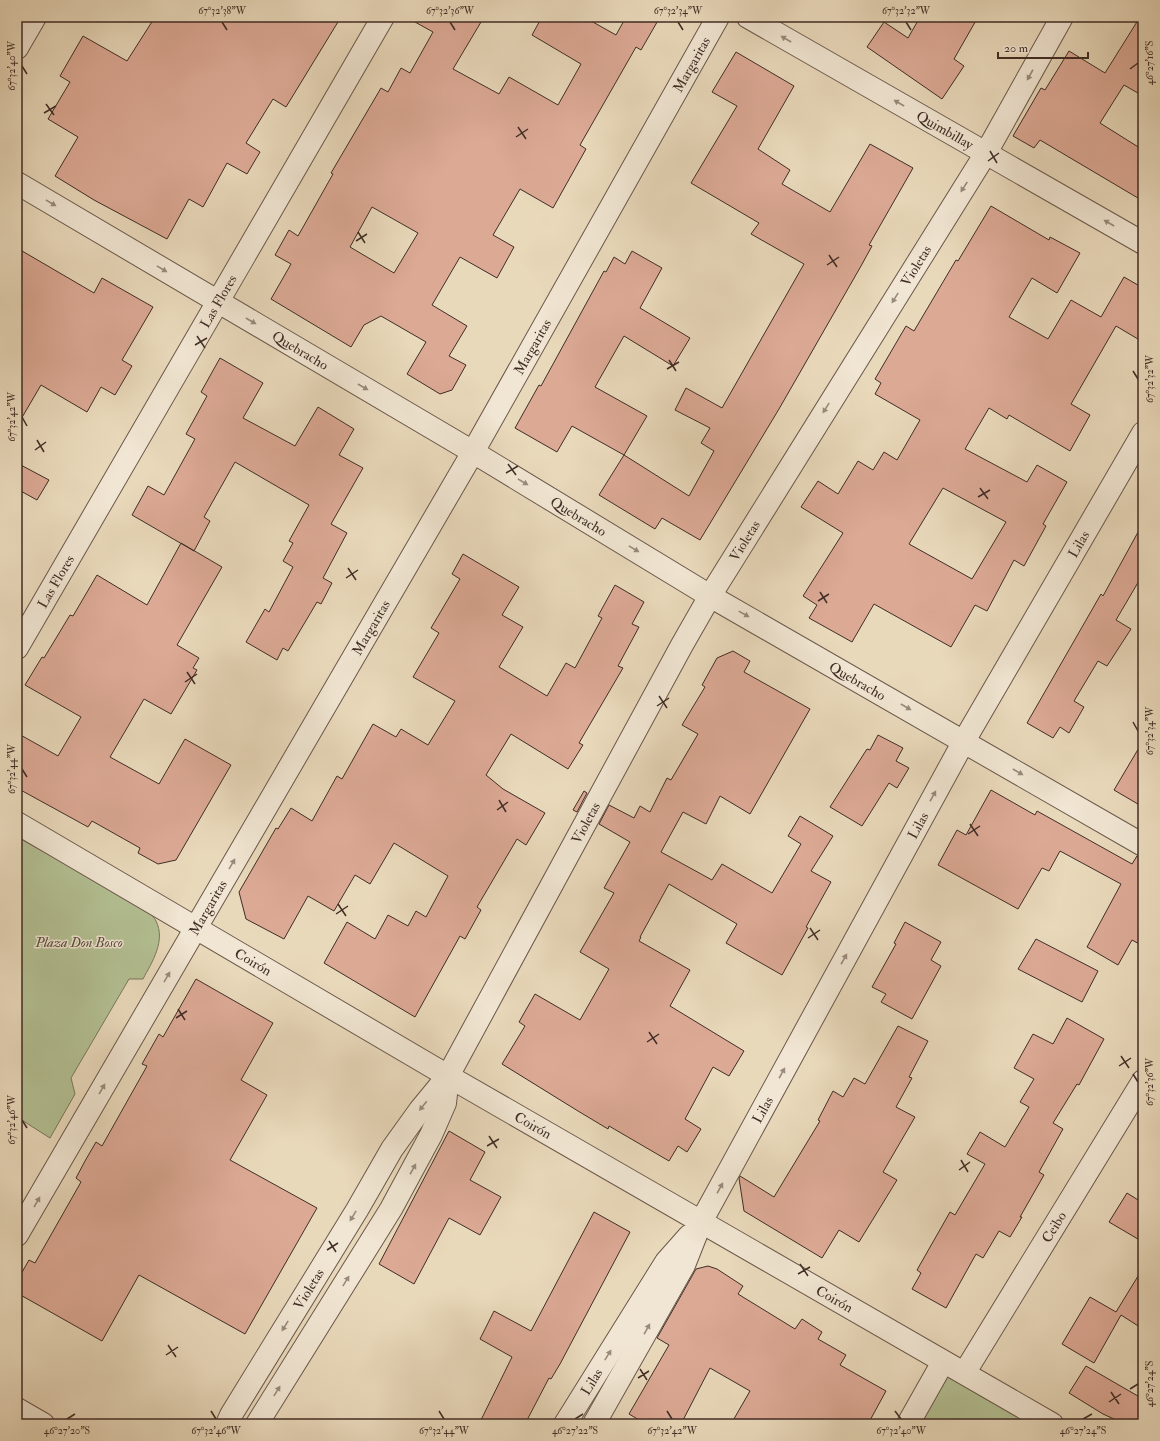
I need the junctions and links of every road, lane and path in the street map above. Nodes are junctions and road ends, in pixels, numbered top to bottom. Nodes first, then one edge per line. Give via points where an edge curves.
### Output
1 (35, 17) edge
2 (383, 17) edge
3 (718, 17) edge
4 (748, 17) edge
5 (1062, 17) edge
6 (17, 48) edge
7 (986, 153) junction
8 (17, 183) edge
9 (1143, 243) edge
10 (217, 302) junction
11 (1143, 433) edge
12 (473, 452) junction
13 (710, 596) junction
14 (17, 648) edge
15 (964, 741) junction
16 (17, 823) edge
17 (1143, 845) edge
18 (196, 927) junction
19 (448, 1076) junction
20 (1143, 1081) edge
21 (701, 1222) junction
22 (17, 1235) edge
23 (943, 1362) junction
24 (965, 1372) junction
25 (17, 1409) edge
26 (43, 1424) edge
27 (228, 1424) edge
28 (257, 1424) edge
29 (565, 1424) edge
30 (594, 1424) edge
31 (908, 1424) edge
32 (1052, 1424) edge

1 - 6 street
2 - 10 street, Las Flores
3 - 12 street, Margaritas
7 -> 4 street, Quimbillay
5 -> 7 street, Violetas
9 -> 7 street, Quimbillay
7 -> 13 street, Violetas
8 -> 10 street, Quebracho
10 -> 12 street, Quebracho
10 - 14 street, Las Flores
11 - 15 street, Lilas
12 -> 13 street, Quebracho
18 -> 12 street, Margaritas
13 -> 15 street, Quebracho
13 - 19 street, Violetas
15 -> 17 street, Quebracho
21 -> 15 street, Lilas
16 - 18 street, Coirón
18 - 19 street, Coirón
22 -> 18 street, Margaritas
19 - 21 street, Coirón
19 -> 27 street, Violetas via 392,1149 231,1415
28 -> 19 street, Violetas via 395,1202 431,1135 444,1103
20 - 24 street, Ceibo
21 - 23 street, Coirón
29 -> 21 street, Lilas via 666,1262
30 -> 21 street, Lilas via 684,1264
23 - 24 street, Coirón
23 - 31 street
24 - 32 street, Coirón
25 - 26 street

